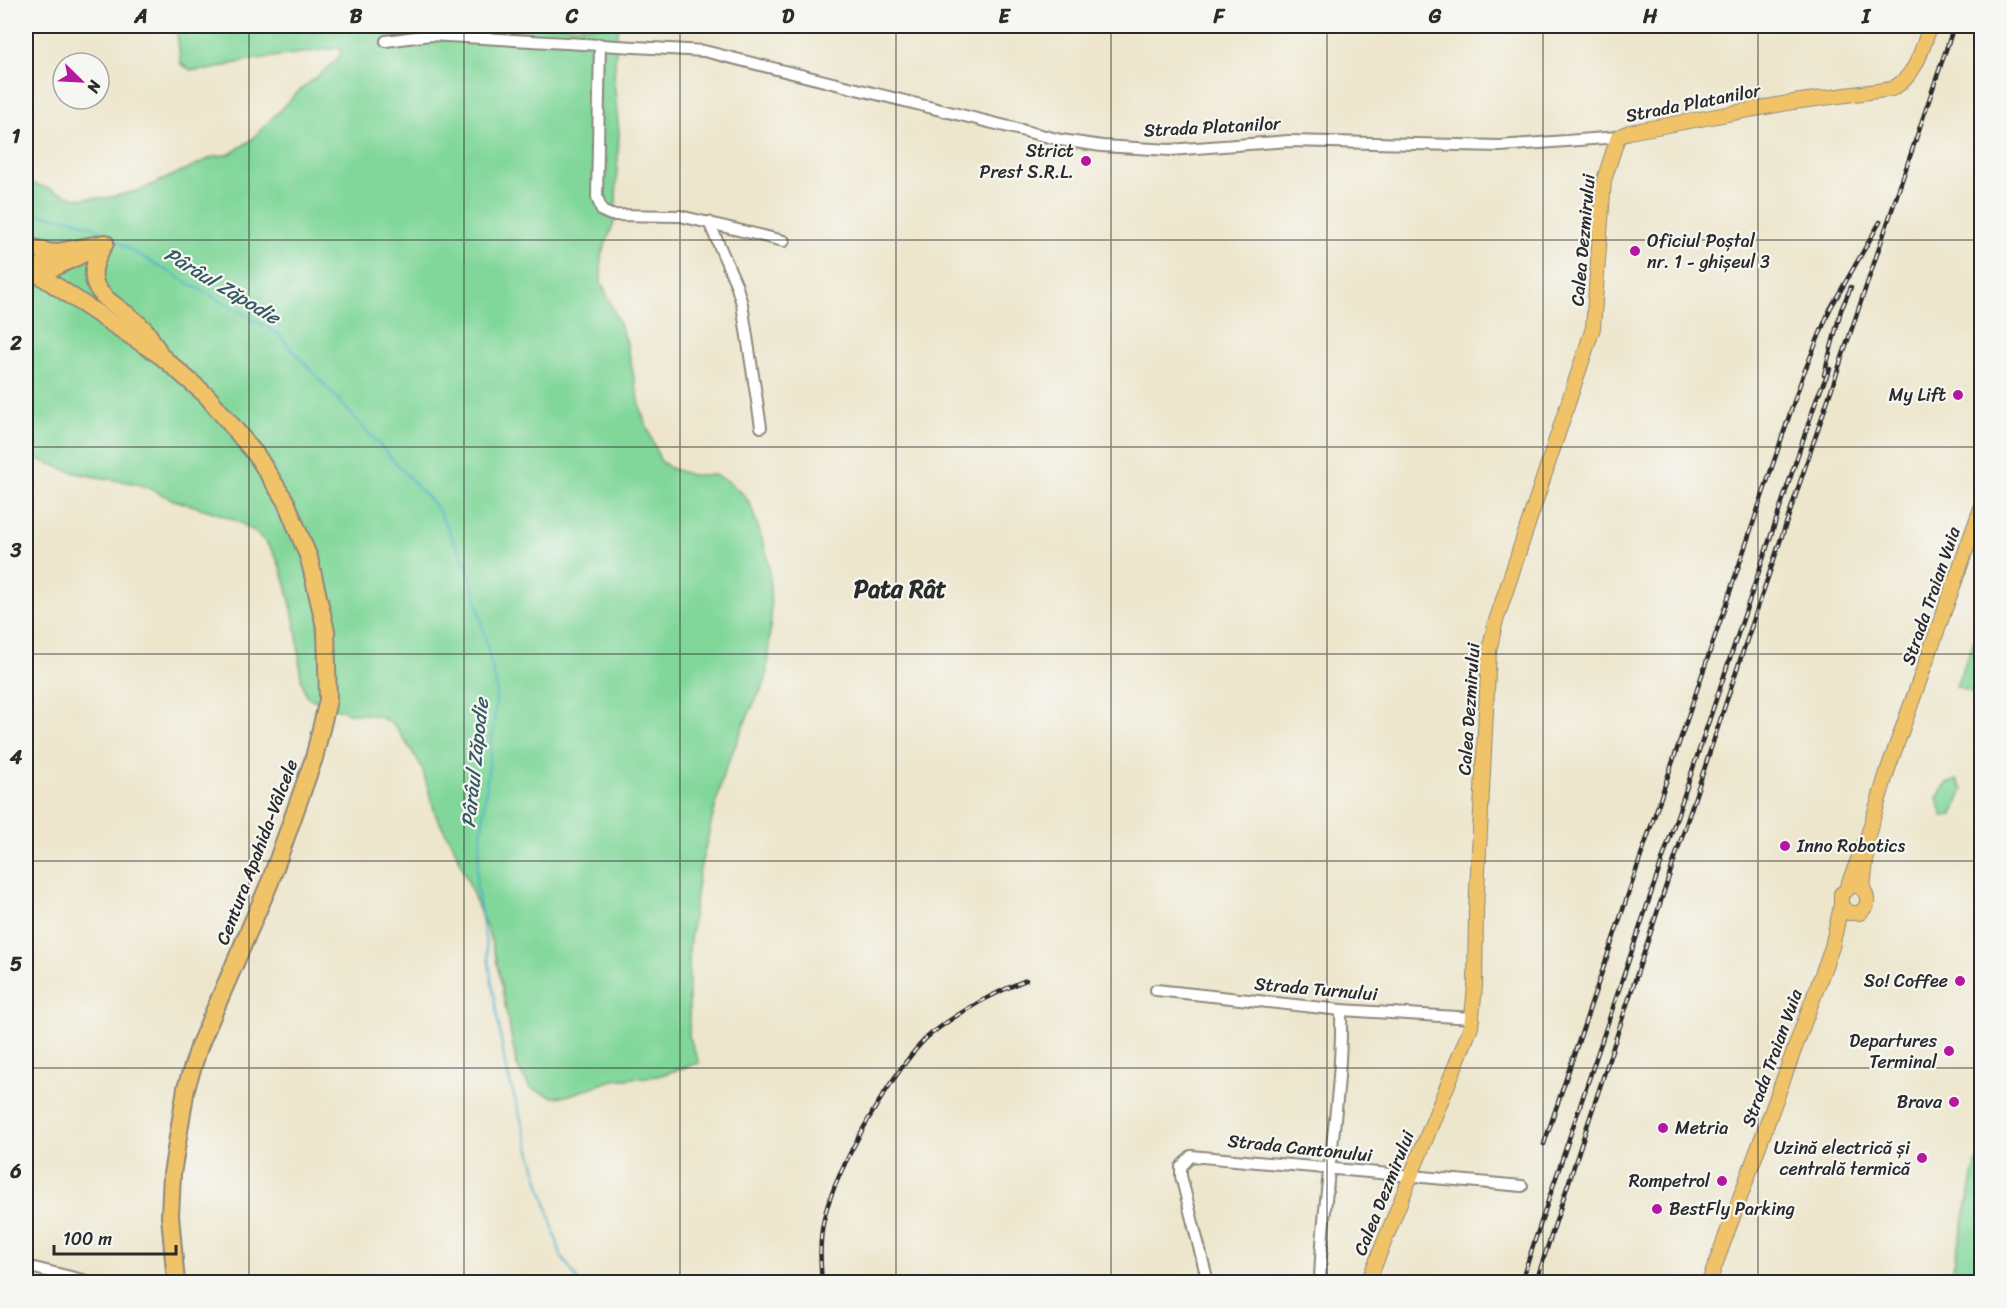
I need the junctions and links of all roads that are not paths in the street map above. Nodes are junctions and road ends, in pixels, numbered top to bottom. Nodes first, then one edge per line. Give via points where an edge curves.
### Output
1 (1930, 26) edge
2 (386, 41) dead end
3 (600, 44) junction
4 (1618, 137) junction
5 (709, 222) junction
6 (784, 241) dead end
7 (105, 243) junction
8 (26, 246) edge
9 (52, 253) junction
10 (33, 270) edge
11 (161, 356) junction
12 (761, 427) dead end
13 (1982, 505) edge
14 (1868, 835) junction
15 (1847, 887) junction
16 (1863, 889) junction
17 (1841, 906) junction
18 (1854, 914) junction
19 (1832, 947) junction
20 (1156, 990) dead end
21 (1341, 1010) junction
22 (1473, 1018) junction
23 (1330, 1168) junction
24 (1409, 1176) junction
25 (1522, 1186) dead end
26 (26, 1266) edge
27 (91, 1282) edge
28 (176, 1282) edge
29 (1208, 1282) edge
30 (1320, 1282) edge
31 (1368, 1282) edge
32 (1709, 1282) edge

1 - 4 main road, Strada Platanilor via 1919,60 1902,84
2 - 3 street, Strada Platanilor via 430,35
3 - 4 street, Strada Platanilor via 704,51 1061,140 1102,146 1170,150 1329,140 1500,146
3 - 5 street via 599,208 611,215 666,215
4 - 22 main road, Calea Dezmirului via 1604,180 1593,328 1489,651
5 - 6 street
5 - 12 street via 742,304
7 - 9 highway
7 - 10 highway via 88,254
7 - 11 highway via 93,268 97,290 145,331
8 - 9 highway
9 - 10 highway
10 - 11 highway, Centura Apahida-Vâlcele
11 - 28 highway, Centura Apahida-Vâlcele via 207,396 257,456 286,502 309,558 326,631 328,700 297,810 200,1044 186,1088 172,1174 170,1216
13 - 14 main road, Strada Traian Vuia
14 - 15 main road, Strada Traian Vuia
14 - 16 main road, Strada Traian Vuia
15 - 16 main road
15 - 17 main road, Strada Traian Vuia via 1840,894
16 - 18 main road, Strada Traian Vuia via 1867,905
17 - 18 main road
17 - 19 main road, Strada Traian Vuia
18 - 19 main road, Strada Traian Vuia
19 - 32 main road, Strada Traian Vuia
20 - 21 street, Strada Turnului
21 - 22 street, Strada Turnului
21 - 23 street via 1342,1053
22 - 24 main road, Calea Dezmirului
23 - 24 street, Strada Cantonului
23 - 29 street, Strada Cantonului via 1197,1155 1187,1158 1181,1176
23 - 30 street
24 - 25 street, Strada Cantonului
24 - 31 main road, Calea Dezmirului
26 - 27 street

